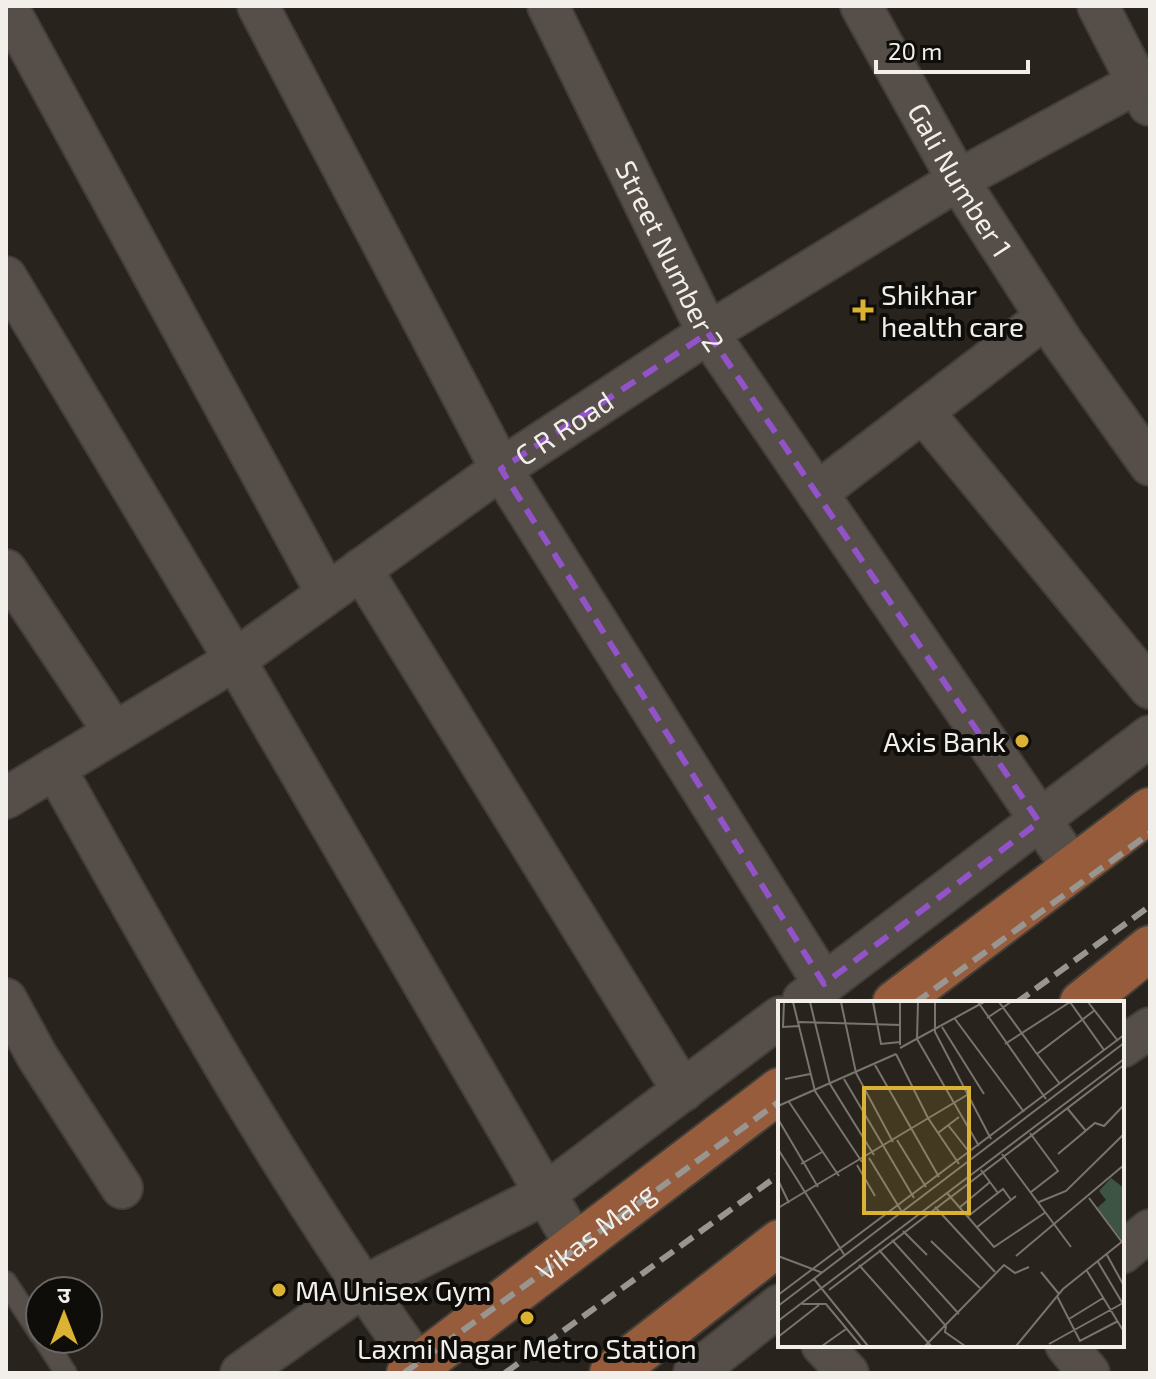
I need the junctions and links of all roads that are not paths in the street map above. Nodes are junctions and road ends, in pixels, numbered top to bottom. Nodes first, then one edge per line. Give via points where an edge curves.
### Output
1 (7, 6) edge
2 (258, 6) edge
3 (548, 6) edge
4 (861, 6) edge
5 (1098, 6) edge
6 (1143, 94) edge
7 (958, 180) junction
8 (6, 277) edge
9 (1046, 317) junction
10 (708, 333) junction
11 (923, 412) junction
12 (1150, 465) edge
13 (501, 469) junction
14 (817, 493) junction
15 (361, 569) junction
16 (6, 570) edge
17 (326, 592) junction
18 (235, 660) junction
19 (1150, 688) edge
20 (114, 732) junction
21 (1150, 736) edge
22 (55, 768) junction
23 (6, 798) edge
24 (1150, 810) edge
25 (1039, 822) junction
26 (1073, 868) junction
27 (1150, 948) edge
28 (811, 993) edge
29 (6, 999) edge
30 (898, 1001) edge
31 (1084, 1001) edge
32 (778, 1019) edge
33 (1150, 1028) edge
34 (1124, 1046) edge
35 (683, 1091) junction
36 (778, 1092) edge
37 (122, 1188) dead end
38 (545, 1194) junction
39 (1150, 1230) edge
40 (576, 1246) junction
41 (1124, 1251) edge
42 (764, 1255) edge
43 (6, 1282) edge
44 (362, 1287) junction
45 (778, 1297) edge
46 (778, 1305) edge
47 (24, 1310) edge
48 (824, 1347) edge
49 (1068, 1347) edge
50 (54, 1355) edge
51 (414, 1369) edge
52 (66, 1373) edge
53 (241, 1373) edge
54 (612, 1373) edge
55 (694, 1373) edge
56 (848, 1373) edge
57 (1089, 1373) edge

1 - 17 street
2 - 13 street
3 - 10 street, Street Number 2
4 - 7 street, Gali Number 1
5 - 6 street
6 - 7 street, C R Road
7 - 9 street, Gali Number 1
7 - 10 street, C R Road
8 - 18 street
9 - 11 street
9 - 12 street, Gali Number 1
10 - 13 street, C R Road
10 - 14 street, Street Number 2
11 - 14 street
11 - 19 street
13 - 15 street, C R Road
13 - 28 street
14 - 25 street, Street Number 2
15 - 17 street, C R Road
15 - 35 street
16 - 20 street
17 - 18 street, C R Road
18 - 20 street, C R Road
18 - 38 street
20 - 22 street, C R Road
21 - 25 street
22 - 23 street, C R Road
22 - 44 street via 249,1106
24 - 26 main road
25 - 26 street, Street Number 2
25 - 28 street
26 - 30 main road
27 - 31 main road
29 - 37 street
32 - 35 street
33 - 34 street
35 - 38 street
36 - 40 main road, Vikas Marg
38 - 40 street
38 - 44 street
39 - 41 street
40 - 51 main road, Vikas Marg
42 - 45 street
42 - 54 main road
43 - 47 lane
44 - 51 street
44 - 53 street
46 - 55 street
48 - 56 street
49 - 57 street
50 - 52 lane

